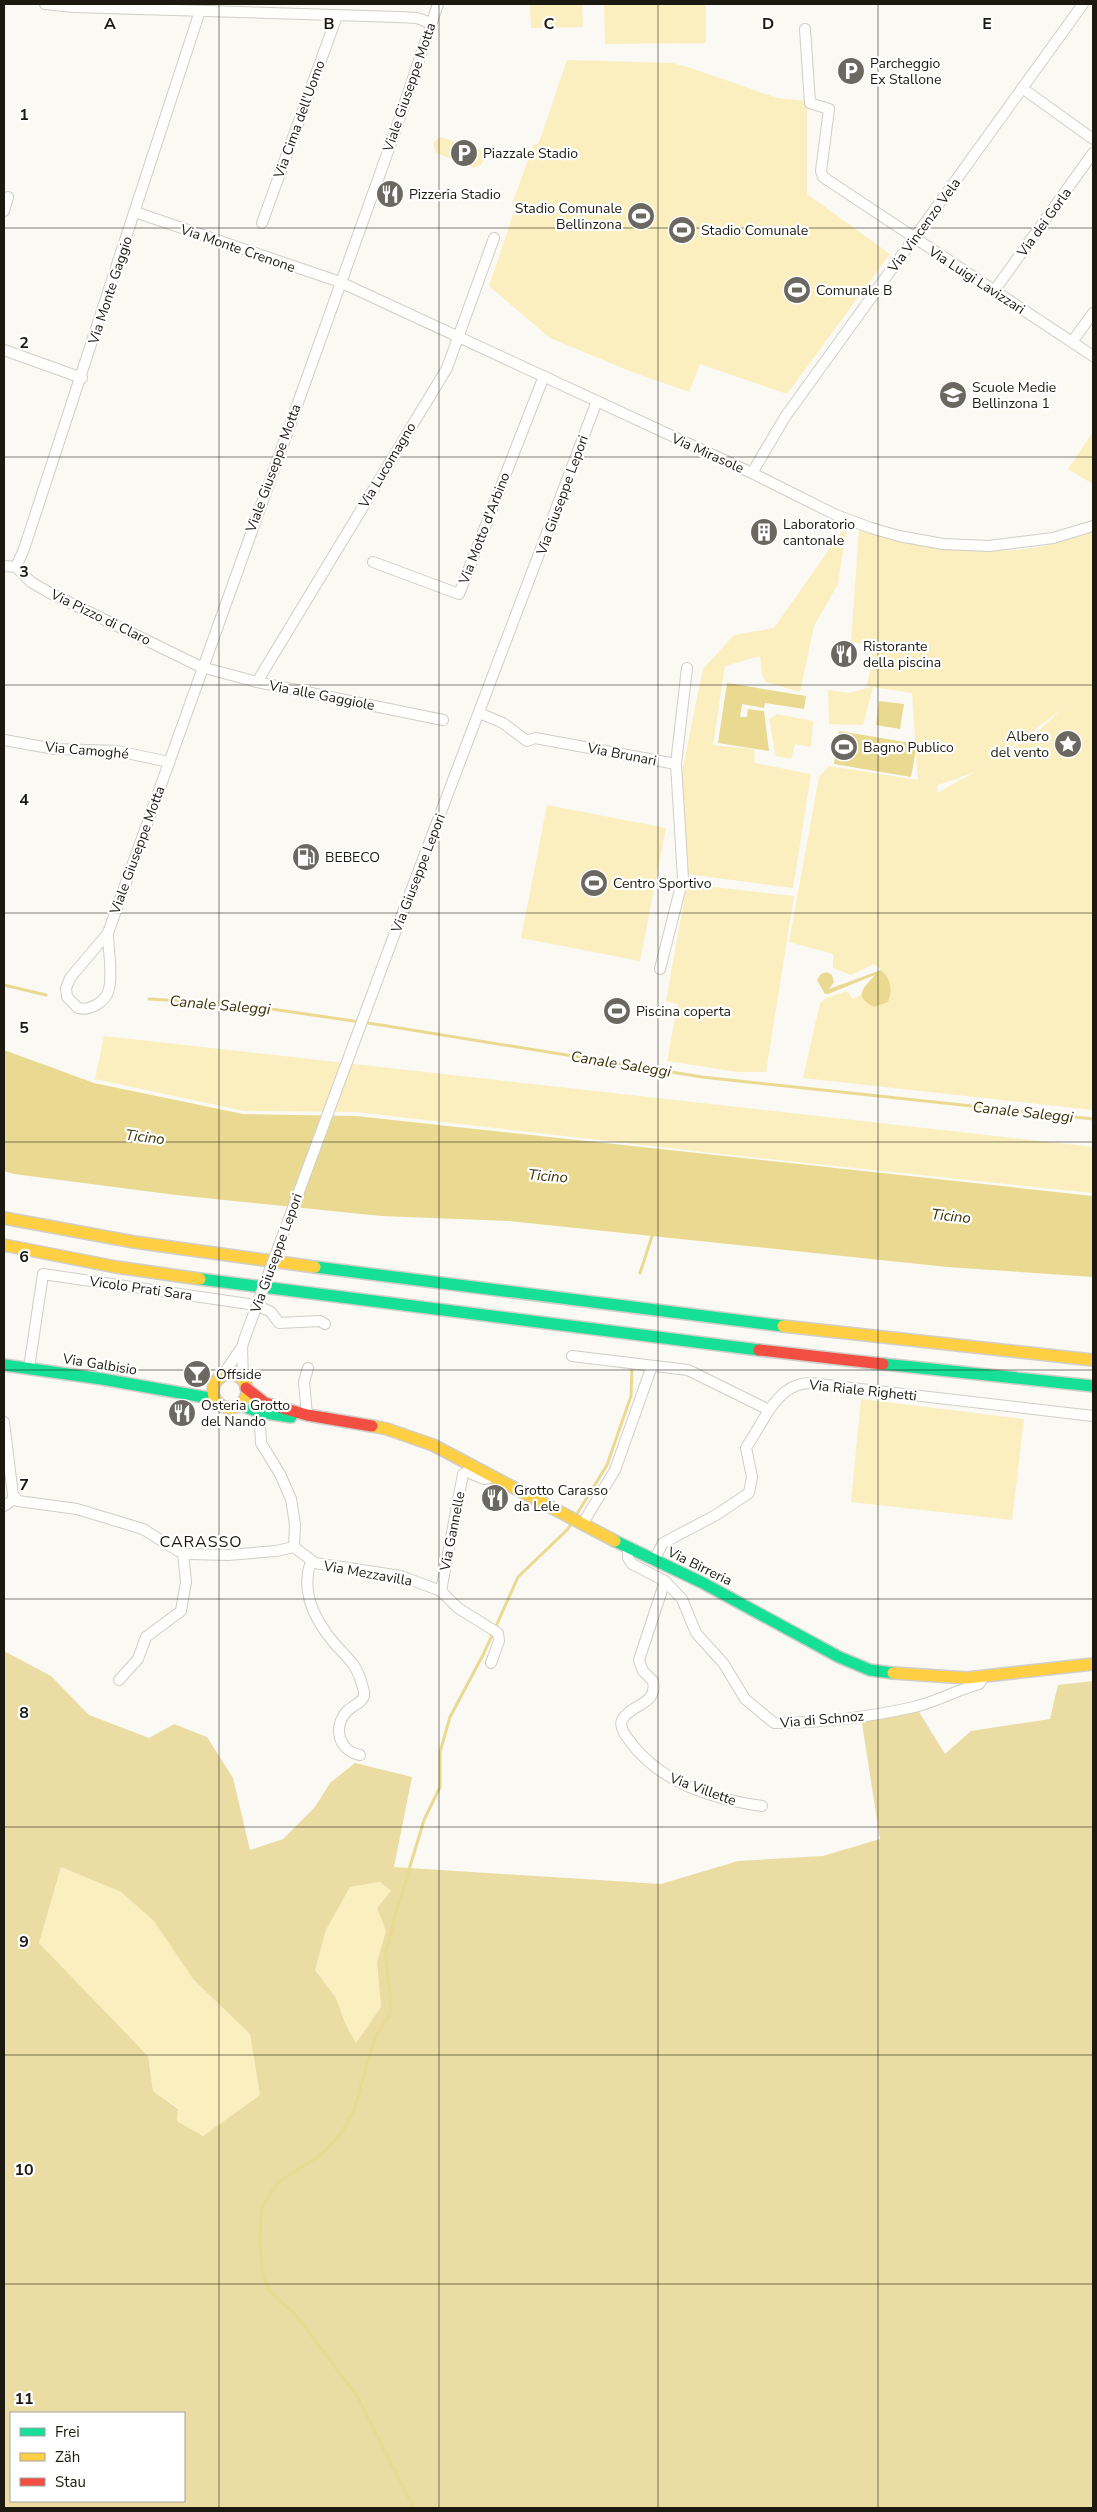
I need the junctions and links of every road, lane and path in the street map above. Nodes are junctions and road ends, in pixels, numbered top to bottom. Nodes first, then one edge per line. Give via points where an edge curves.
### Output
1 (45, 4) edge
2 (438, 4) edge
3 (1083, 4) edge
4 (200, 11) junction
5 (337, 16) junction
6 (432, 23) junction
7 (805, 29) dead end
8 (1022, 88) junction
9 (1093, 139) edge
10 (1093, 153) edge
11 (8, 196) dead end
12 (4, 211) edge
13 (135, 212) junction
14 (262, 223) dead end
15 (494, 238) dead end
16 (914, 238) junction
17 (340, 282) junction
18 (994, 291) junction
19 (1093, 314) edge
20 (459, 337) junction
21 (1072, 342) junction
22 (4, 350) edge
23 (1093, 356) edge
24 (544, 376) junction
25 (82, 378) junction
26 (597, 401) junction
27 (752, 473) junction
28 (1093, 526) edge
29 (373, 562) dead end
30 (4, 566) edge
31 (16, 567) junction
32 (202, 666) junction
33 (687, 668) dead end
34 (257, 682) junction
35 (479, 713) junction
36 (443, 720) dead end
37 (4, 740) edge
38 (169, 762) junction
39 (676, 764) junction
40 (108, 933) junction
41 (660, 969) dead end
42 (4, 1218) edge
43 (4, 1245) edge
44 (325, 1324) dead end
45 (242, 1343) junction
46 (572, 1356) dead end
47 (1093, 1360) edge
48 (4, 1365) edge
49 (652, 1366) junction
50 (29, 1368) junction
51 (308, 1368) dead end
52 (218, 1381) junction
53 (244, 1384) junction
54 (1093, 1386) edge
55 (191, 1395) junction
56 (215, 1400) junction
57 (240, 1405) junction
58 (259, 1406) junction
59 (769, 1410) junction
60 (307, 1415) junction
61 (1093, 1416) edge
62 (4, 1422) edge
63 (492, 1475) junction
64 (14, 1499) junction
65 (4, 1506) edge
66 (581, 1522) junction
67 (294, 1547) junction
68 (628, 1548) junction
69 (183, 1553) junction
70 (654, 1560) junction
71 (311, 1561) junction
72 (665, 1581) junction
73 (441, 1591) junction
74 (490, 1663) dead end
75 (1093, 1664) edge
76 (984, 1676) junction
77 (119, 1680) dead end
78 (360, 1755) dead end
79 (762, 1806) dead end

1 - 4 street
2 - 6 street, Viale Giuseppe Motta
3 - 8 street, Via Vincenzo Vela
4 - 5 street
4 - 13 street, Via Monte Gaggio
5 - 6 street via 417,18
5 - 14 street, Via Cima dell'Uomo
6 - 17 street, Viale Giuseppe Motta
7 - 16 street, Via Luigi Lavizzari via 810,103 829,109 822,175
8 - 9 street
8 - 16 street, Via Vincenzo Vela
10 - 18 street, Via dei Gorla
11 - 12 street
13 - 17 street, Via Monte Crenone
13 - 25 street, Via Monte Gaggio
15 - 20 street, Via Lucomagno
16 - 18 street, Via Luigi Lavizzari
16 - 27 street, Via Vincenzo Vela via 785,417
17 - 20 street, Via Mirasole
17 - 32 street, Viale Giuseppe Motta
18 - 21 street, Via Luigi Lavizzari
19 - 21 street
20 - 24 street, Via Mirasole
20 - 34 street, Via Lucomagno via 447,368
21 - 23 street, Via Luigi Lavizzari
22 - 25 street
24 - 26 street, Via Mirasole
24 - 29 street, Via Motto d'Arbino via 459,594
25 - 31 street, Via Monte Gaggio
26 - 27 street, Via Mirasole
26 - 35 street, Via Giuseppe Lepori
27 - 28 street, Via Mirasole via 839,516 899,536 943,544 989,546 1021,543
30 - 31 street
31 - 32 street, Via Pizzo di Claro via 48,592
32 - 34 street, Via alle Gaggiole
32 - 38 street, Viale Giuseppe Motta
33 - 39 street, Via Brunari
34 - 36 street, Via alle Gaggiole
35 - 39 street, Via Brunari via 527,740 535,738
35 - 45 street, Via Giuseppe Lepori, bridge
37 - 38 street, Via Camoghé via 55,749 117,751
38 - 40 street, Viale Giuseppe Motta
39 - 41 street via 682,878
40 - 40 street, Viale Giuseppe Motta via 68,983 67,997 78,1008 92,1007 109,990
42 - 47 main road via 134,1242 378,1276 786,1327
43 - 54 main road via 151,1271 373,1302 794,1354
44 - 50 street, Vicolo Prati Sara via 279,1323 271,1312 256,1305 43,1274
45 - 52 street, Via Giuseppe Lepori
45 - 53 street, Via Giuseppe Lepori
46 - 49 street
48 - 50 main road, Via Galbisio
49 - 59 street via 688,1370
49 - 66 street via 615,1470
50 - 55 main road, Via Galbisio
51 - 60 street via 304,1382
52 - 53 main road via 231,1374
52 - 55 main road
52 - 56 main road
53 - 57 main road via 245,1398
53 - 58 main road, Via Birreria
55 - 56 main road, Via Galbisio
56 - 57 main road via 226,1408
57 - 58 main road, Via Birreria
58 - 60 main road, Via Birreria
58 - 67 street via 261,1443 291,1499
59 - 61 street, Via Riale Righetti via 790,1388 809,1383
59 - 70 street, Via Riale Righetti via 746,1448 752,1477 749,1492 716,1515 664,1543
60 - 63 main road, Via Birreria via 369,1425 412,1437
62 - 64 street
63 - 66 main road, Via Birreria
63 - 73 street, Via Gannelle via 486,1479 467,1472 463,1474
64 - 65 street
64 - 69 street via 77,1510 142,1529
66 - 68 main road, Via Birreria
67 - 69 street via 276,1552 228,1555
67 - 71 street, Via Mezzavilla
68 - 70 main road, Via Birreria
68 - 72 street via 632,1564
69 - 77 street via 186,1582 181,1611 146,1636 140,1656
70 - 76 main road, Via Birreria via 858,1665 896,1675
71 - 73 street, Via Mezzavilla via 401,1576
71 - 78 street via 306,1587 311,1605 329,1637 354,1663 364,1691 362,1700 344,1716 339,1737 348,1751
72 - 76 street, Via di Schnoz via 685,1602 694,1630 724,1664 745,1699 774,1723 834,1720 916,1707 979,1684
72 - 79 street, Via Villette via 638,1660 653,1681 653,1693 647,1702 625,1716 622,1728 642,1757 680,1783 727,1800
73 - 74 street, Via Mezzavilla via 458,1608 497,1632 499,1641
75 - 76 main road, Via Birreria

